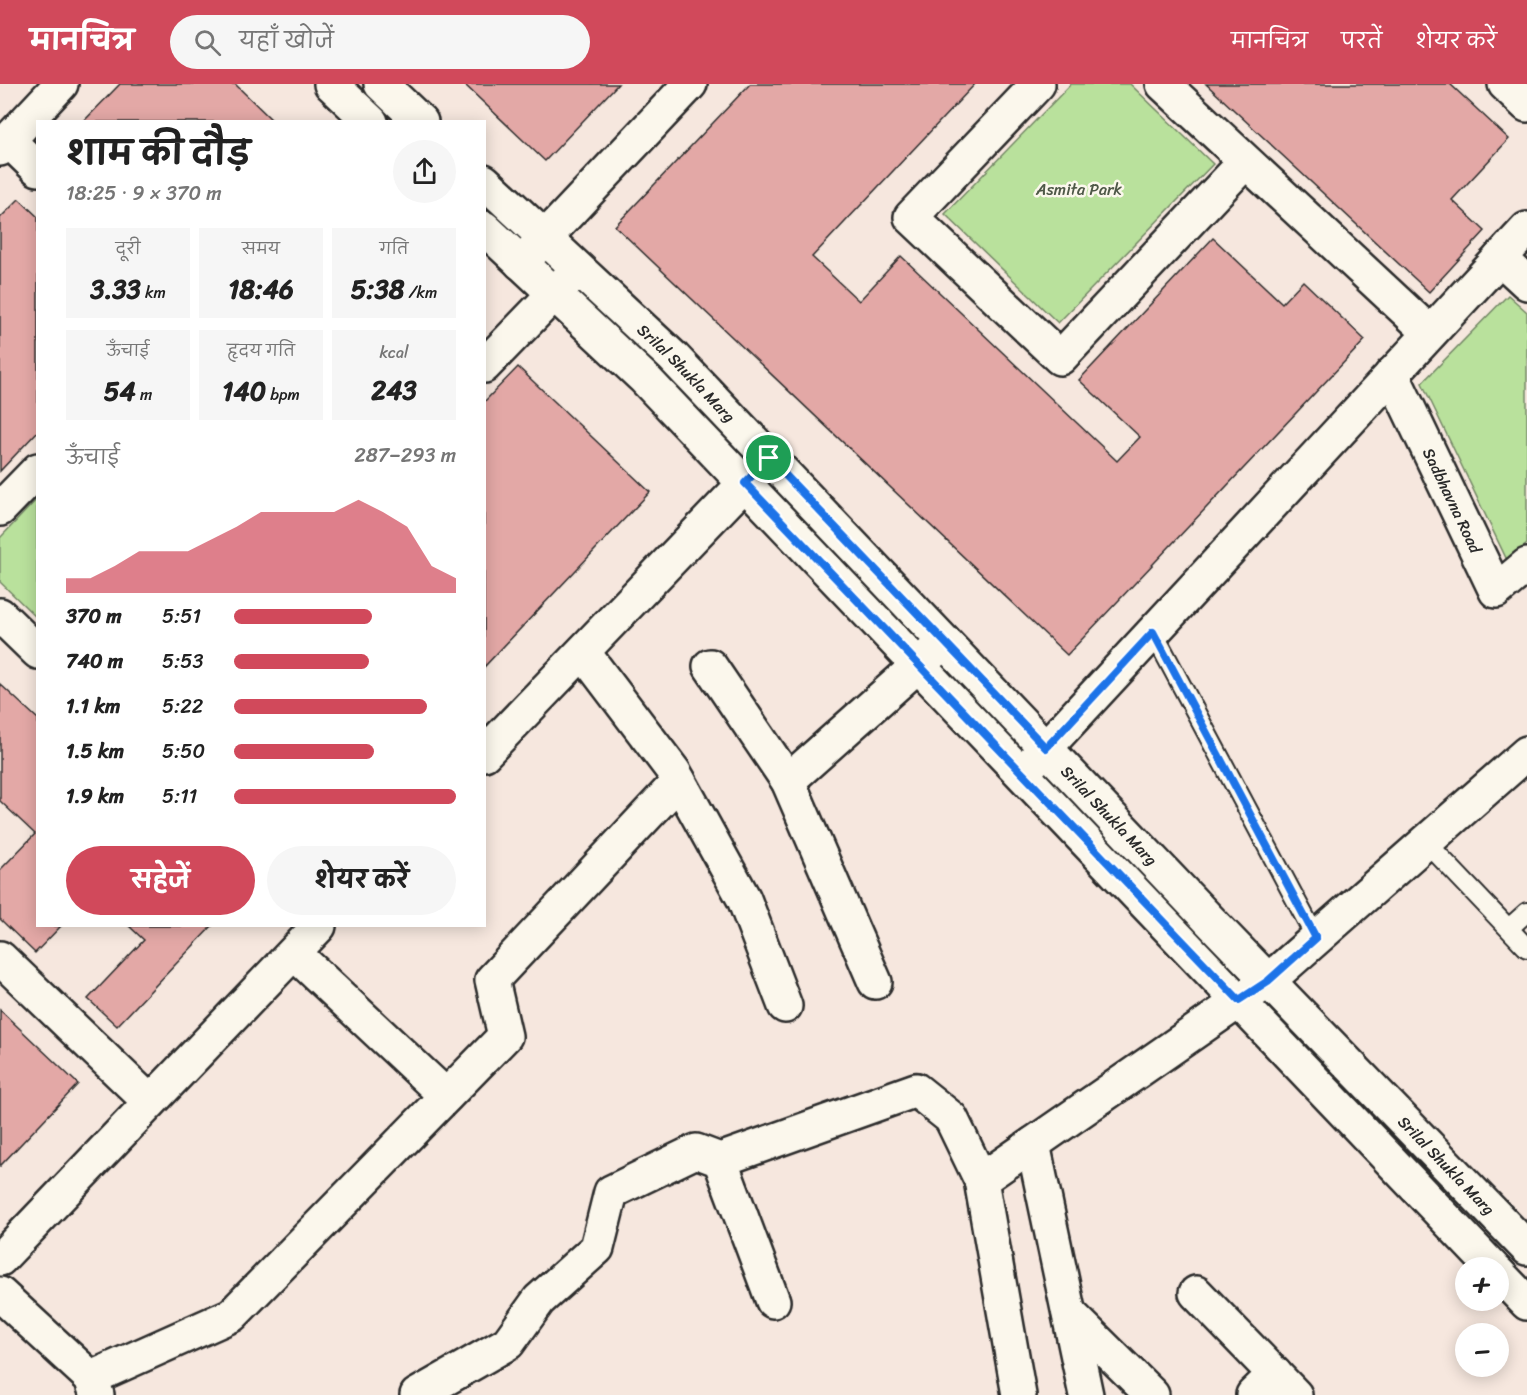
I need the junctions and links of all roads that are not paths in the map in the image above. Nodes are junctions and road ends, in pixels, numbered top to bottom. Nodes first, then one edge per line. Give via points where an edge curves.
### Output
1 (61, 84) edge
2 (331, 84) edge
3 (381, 84) edge
4 (690, 84) edge
5 (1038, 84) edge
6 (1162, 84) edge
7 (1505, 84) edge
8 (1527, 105) edge
9 (369, 120) edge
10 (419, 120) edge
11 (4, 145) edge
12 (1245, 162) junction
13 (36, 168) edge
14 (486, 183) edge
15 (1527, 229) edge
16 (486, 230) edge
17 (545, 237) junction
18 (1500, 258) junction
19 (521, 263) junction
20 (578, 269) junction
21 (1527, 284) edge
22 (554, 294) junction
23 (1430, 333) junction
24 (486, 364) edge
25 (1392, 374) junction
26 (769, 458) junction
27 (36, 472) edge
28 (745, 483) junction
29 (0, 509) edge
30 (1527, 565) edge
31 (0, 615) edge
32 (1153, 632) junction
33 (944, 642) junction
34 (36, 650) edge
35 (583, 651) junction
36 (919, 665) junction
37 (710, 666) dead end
38 (1046, 748) junction
39 (486, 752) edge
40 (1527, 753) edge
41 (1022, 773) junction
42 (679, 781) junction
43 (788, 782) junction
44 (1426, 842) junction
45 (1527, 912) edge
46 (316, 927) edge
47 (1509, 928) junction
48 (1316, 938) junction
49 (1527, 948) edge
50 (294, 953) junction
51 (0, 958) edge
52 (1268, 981) junction
53 (875, 982) dead end
54 (1239, 1000) junction
55 (785, 1006) dead end
56 (446, 1096) junction
57 (150, 1102) junction
58 (1033, 1144) junction
59 (720, 1160) junction
60 (981, 1180) junction
61 (1527, 1248) edge
62 (1483, 1257) edge
63 (0, 1259) edge
64 (1509, 1284) edge
65 (1196, 1293) dead end
66 (0, 1294) edge
67 (773, 1301) dead end
68 (1527, 1303) edge
69 (1069, 1313) junction
70 (94, 1387) edge
71 (1274, 1388) edge
72 (417, 1395) edge
73 (1019, 1395) edge
74 (1086, 1395) edge
75 (1152, 1395) edge

1 - 11 street
2 - 9 street
3 - 10 street
4 - 17 street
5 - 12 street via 911,217 1060,357
6 - 12 street
7 - 8 street
11 - 13 street
12 - 23 street
14 - 17 street, Srilal Shukla Marg
15 - 18 street
16 - 19 street, Srilal Shukla Marg
17 - 19 street
17 - 20 street, Srilal Shukla Marg
18 - 21 street
18 - 23 street
19 - 22 street, Srilal Shukla Marg
20 - 22 street
20 - 26 street, Srilal Shukla Marg via 674,358
22 - 24 street
22 - 28 street, Srilal Shukla Marg via 645,379
23 - 25 street
25 - 30 street, Sadbhavna Road via 1496,591
25 - 32 street
26 - 28 street
26 - 33 street, Srilal Shukla Marg
27 - 29 street
28 - 35 street
28 - 36 street, Srilal Shukla Marg
31 - 34 street
32 - 38 street
32 - 48 lane
33 - 36 street
33 - 38 street, Srilal Shukla Marg
35 - 39 street
35 - 42 street
36 - 41 street, Srilal Shukla Marg
36 - 43 street
37 - 43 street
38 - 41 street
38 - 52 street, Srilal Shukla Marg
40 - 44 street
41 - 54 street, Srilal Shukla Marg
42 - 55 street via 744,899
42 - 56 street via 492,980 505,1035
43 - 53 street
44 - 47 lane
44 - 48 street
45 - 47 lane
46 - 50 street
47 - 49 lane
48 - 52 street
50 - 56 street
50 - 57 street
51 - 57 street
52 - 54 street
52 - 61 street, Srilal Shukla Marg
54 - 58 street
54 - 62 street, Srilal Shukla Marg
56 - 70 street via 232,1315
57 - 63 street
58 - 60 street
58 - 69 street
59 - 60 street via 916,1090 951,1118
59 - 67 street
59 - 72 street via 696,1151 611,1192 597,1248 539,1300 508,1343
60 - 73 street
64 - 68 street
65 - 71 street
66 - 70 street
69 - 74 street
69 - 75 street

